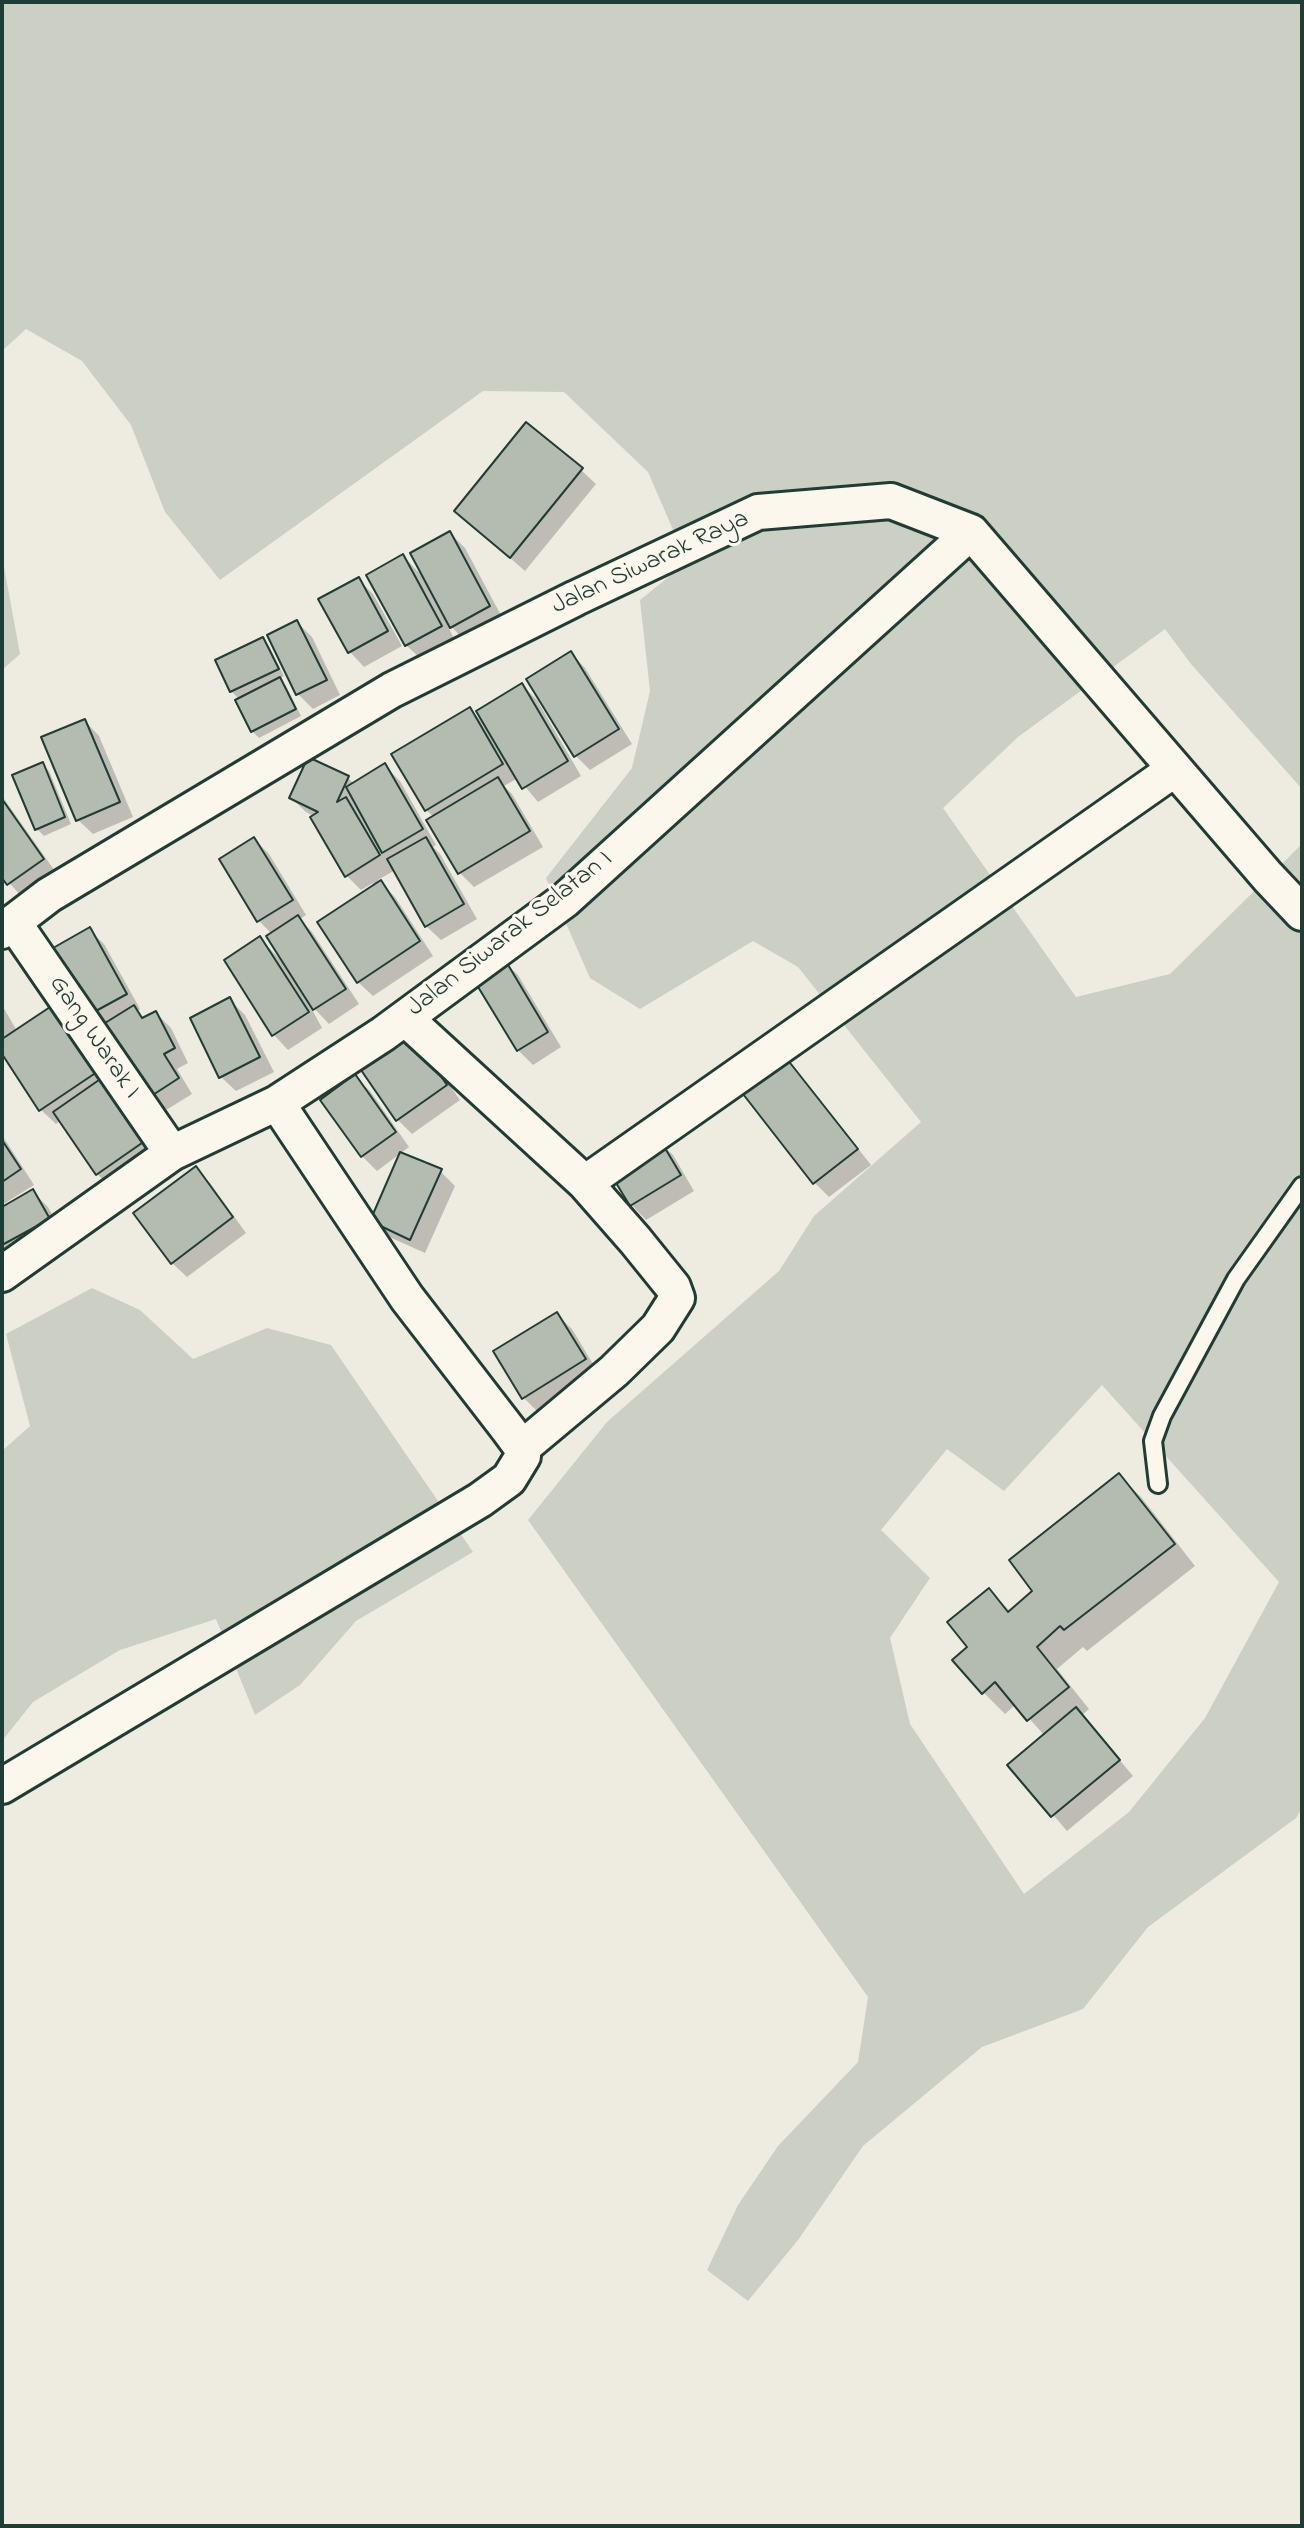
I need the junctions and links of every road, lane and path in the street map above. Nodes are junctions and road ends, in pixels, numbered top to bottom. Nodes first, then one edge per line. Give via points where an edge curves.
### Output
1 (971, 532) junction
2 (1175, 769) junction
3 (1302, 913) edge
4 (8, 927) edge
5 (405, 1018) junction
6 (277, 1103) junction
7 (172, 1153) junction
8 (585, 1183) junction
9 (1302, 1186) edge
10 (2, 1274) edge
11 (522, 1448) junction
12 (1158, 1484) dead end
13 (2, 1786) edge

1 - 2 street, Jalan Siwarak Raya
1 - 4 street, Jalan Siwarak Raya via 891,501 758,512 392,690 49,895
1 - 5 street, Jalan Siwarak Selatan I via 565,900
2 - 3 street, Jalan Siwarak Raya
2 - 8 street
4 - 7 street, Gang Warak I
5 - 6 street, Jalan Siwarak Selatan I
5 - 8 street
6 - 7 street, Jalan Siwarak Selatan I
6 - 11 street via 407,1298
7 - 10 street, Jalan Siwarak Selatan I
8 - 11 street via 677,1298 658,1328 614,1371
9 - 12 lane via 1236,1279 1162,1416 1153,1441
11 - 13 street via 523,1456 509,1479 480,1500

